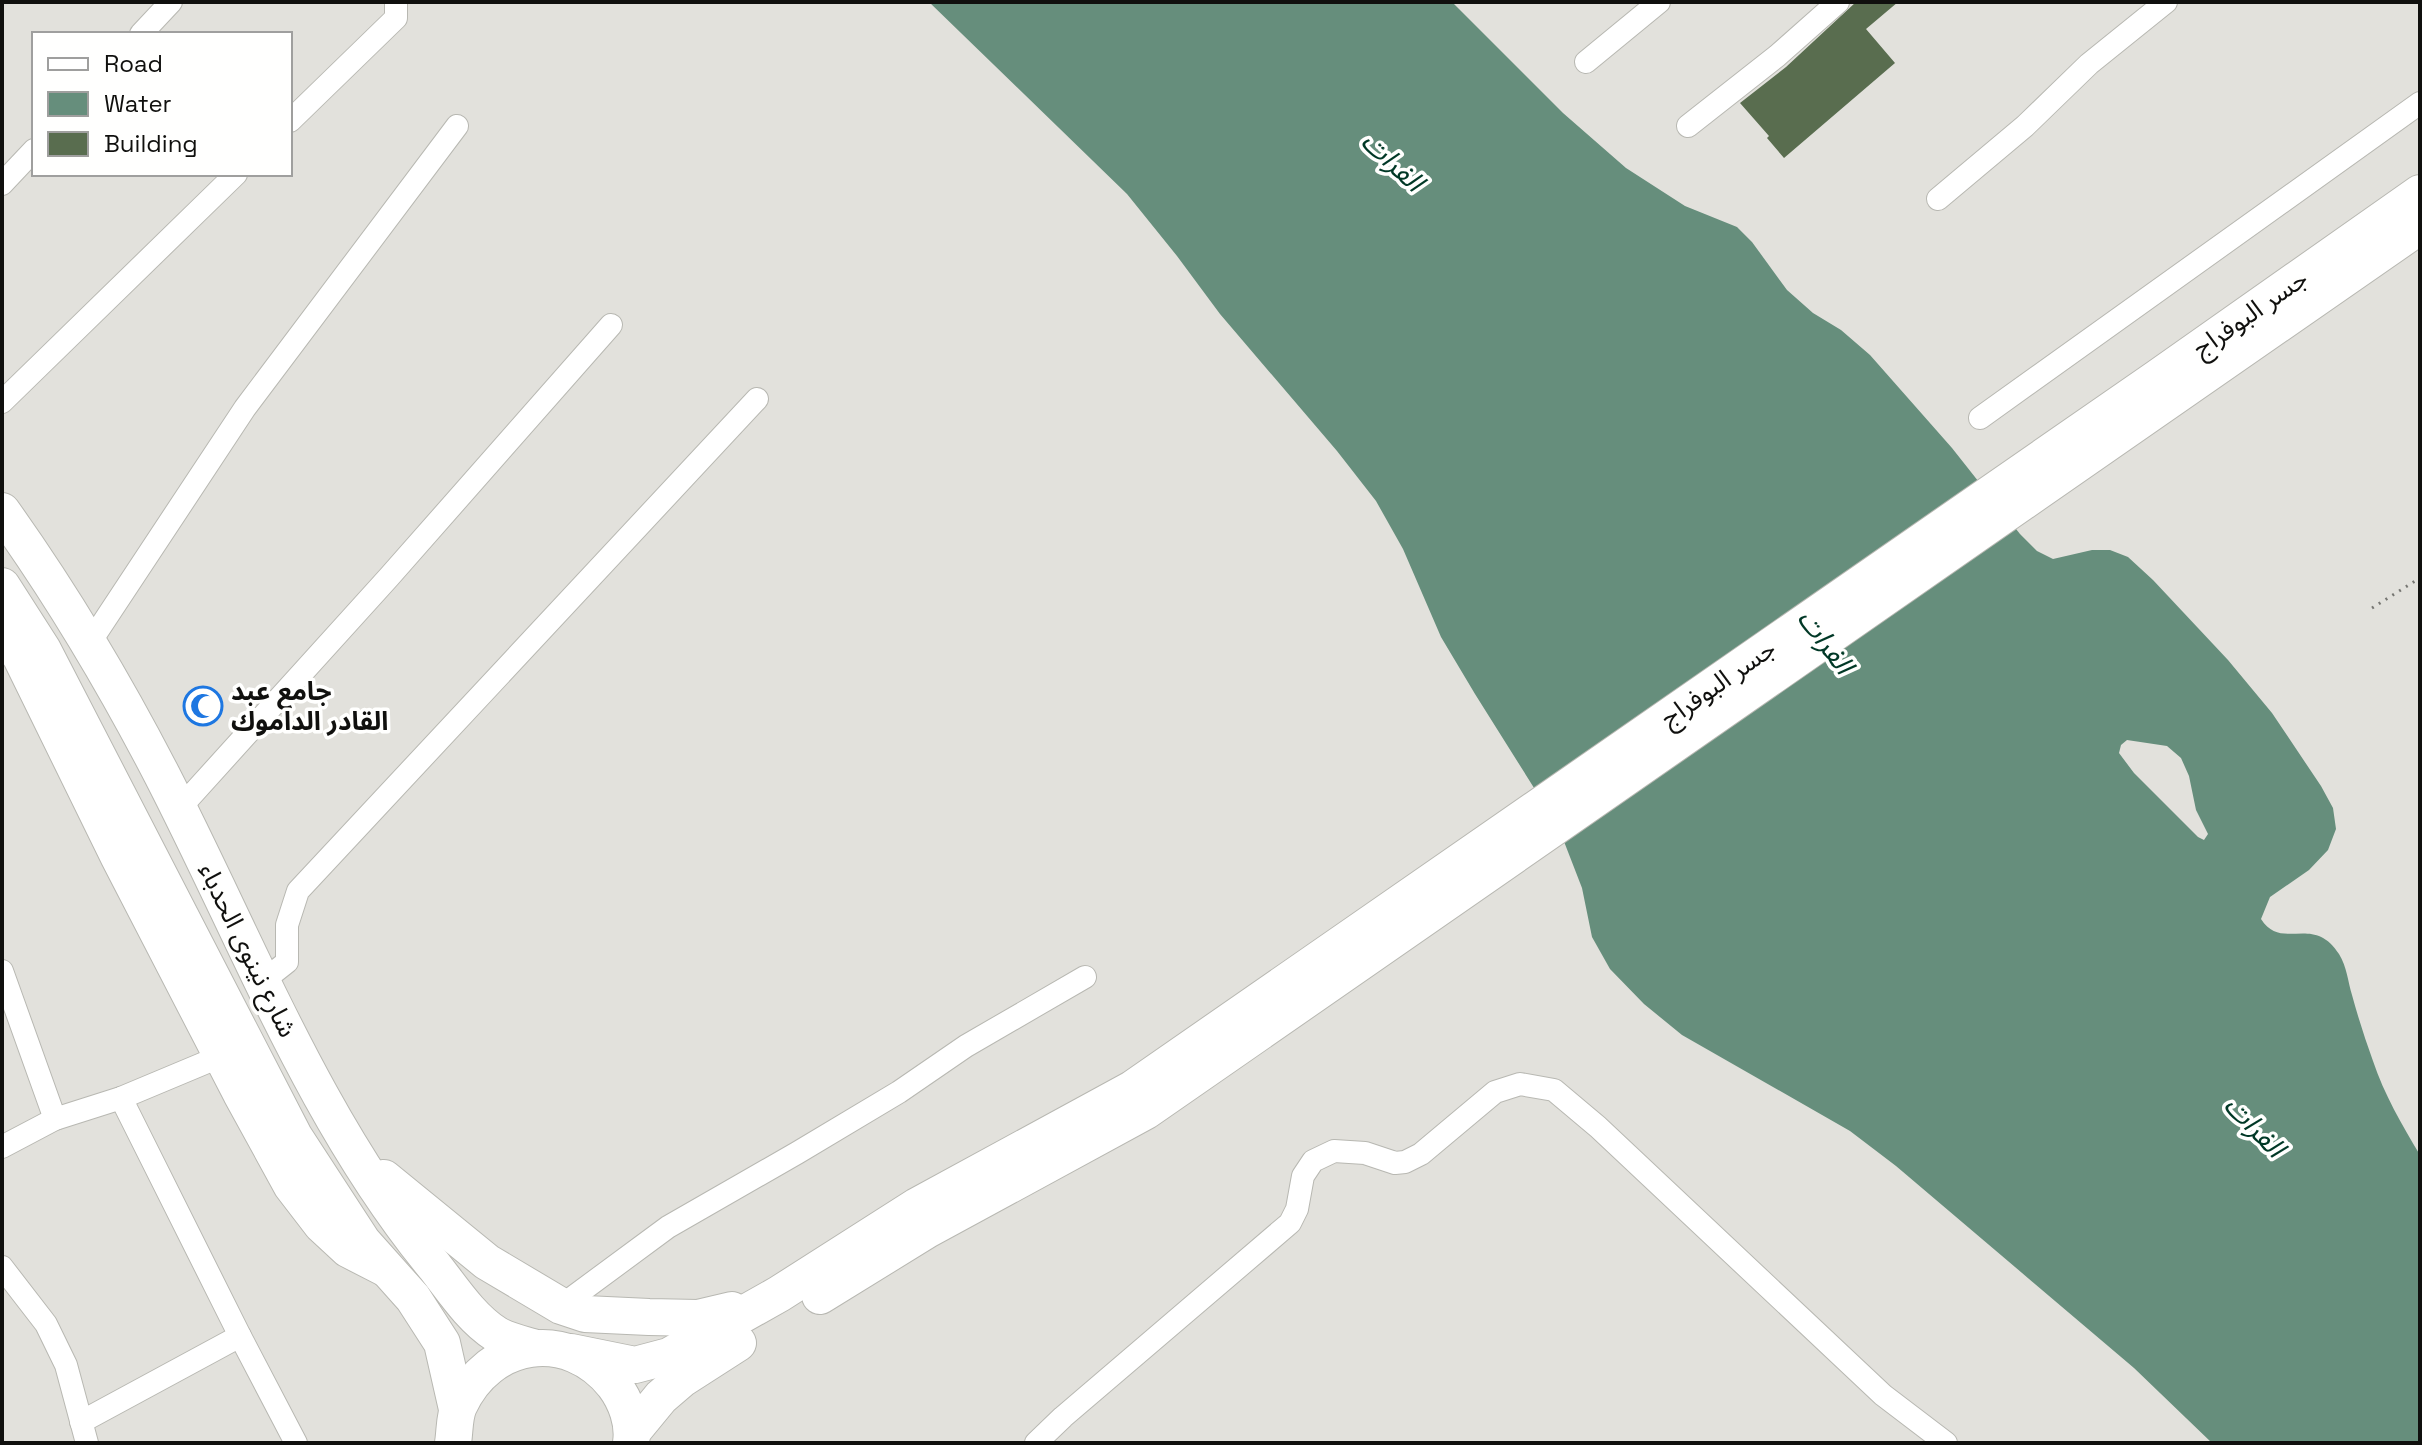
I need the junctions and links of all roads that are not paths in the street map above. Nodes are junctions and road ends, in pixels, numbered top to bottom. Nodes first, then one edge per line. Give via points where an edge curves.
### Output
1 (171, 2) edge
2 (396, 2) edge
3 (1659, 2) edge
4 (1838, 2) edge
5 (2166, 2) edge
6 (143, 32) edge
7 (1586, 62) dead end
8 (2420, 103) edge
9 (292, 119) edge
10 (457, 126) dead end
11 (1688, 126) dead end
12 (32, 152) edge
13 (234, 176) edge
14 (2, 184) edge
15 (2420, 193) edge
16 (1938, 199) dead end
17 (2420, 226) edge
18 (2288, 302) junction
19 (611, 325) dead end
20 (757, 399) dead end
21 (2, 402) edge
22 (1980, 418) dead end
23 (2, 511) edge
24 (2, 586) edge
25 (2, 633) edge
26 (89, 644) junction
27 (179, 809) junction
28 (2, 971) edge
29 (1085, 977) dead end
30 (263, 981) junction
31 (219, 1057) junction
32 (121, 1098) junction
33 (1139, 1100) junction
34 (55, 1119) junction
35 (2, 1147) edge
36 (350, 1150) junction
37 (2, 1267) edge
38 (390, 1273) junction
39 (761, 1304) junction
40 (561, 1306) junction
41 (240, 1336) junction
42 (553, 1350) junction
43 (455, 1426) edge
44 (84, 1432) edge
45 (632, 1437) edge
46 (296, 1443) edge
47 (1036, 1443) edge
48 (1946, 1443) edge

1 - 6 street
2 - 9 street via 396,18
3 - 7 street
4 - 11 street
5 - 16 street
8 - 22 street
10 - 26 street via 245,408
12 - 14 street
13 - 21 street
15 - 18 main road, جسر البوفراج
17 - 18 main road, جسر البوفراج
18 - 33 main road, جسر البوفراج
19 - 27 street
20 - 30 street via 298,891 287,925 287,962
23 - 26 main road, شارع نينوى الحدباء
24 - 38 main road, شارع نينوى الحدباء via 43,650 294,1136 363,1242
25 - 31 street
26 - 27 main road, شارع نينوى الحدباء
27 - 30 main road, شارع نينوى الحدباء
28 - 34 street
29 - 40 street via 668,1227
30 - 36 main road, شارع نينوى الحدباء
31 - 32 street
31 - 38 street via 290,1187 320,1226 347,1251
32 - 34 street
32 - 41 street
33 - 39 main road via 917,1206
33 - 45 main road via 722,1352 661,1397
34 - 35 street
36 - 40 main road via 487,1262
36 - 42 main road, شارع نينوى الحدباء via 410,1237 477,1319 498,1335
37 - 44 street via 46,1324 66,1365
38 - 43 main road, شارع نينوى الحدباء via 442,1343
39 - 40 main road via 698,1318 585,1314
39 - 42 main road via 669,1356 635,1365
41 - 44 street
41 - 46 street
42 - 43 main road via 502,1357 475,1379
42 - 45 main road via 601,1369 623,1397
47 - 48 street via 1290,1223 1303,1176 1313,1161 1334,1151 1405,1162 1495,1092 1520,1084 1554,1090 1598,1127 1883,1395

